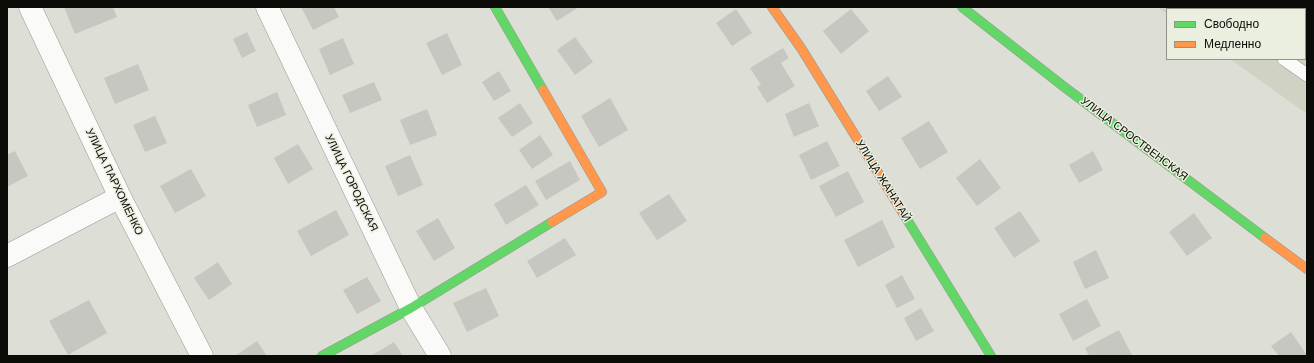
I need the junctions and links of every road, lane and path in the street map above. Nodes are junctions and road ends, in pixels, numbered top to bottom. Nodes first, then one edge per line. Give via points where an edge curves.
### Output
1 (30, 7) edge
2 (267, 7) edge
3 (496, 7) edge
4 (772, 7) edge
5 (962, 7) edge
6 (1285, 60) edge
7 (1307, 75) edge
8 (120, 196) junction
9 (7, 256) edge
10 (1307, 269) edge
11 (411, 308) junction
12 (202, 356) edge
13 (322, 356) edge
14 (440, 356) edge
15 (991, 356) edge

1 - 8 street, УЛИЦА ПАРХОМЕНКО
2 - 11 street, УЛИЦА ГОРОДСКАЯ
3 - 11 street via 602,192
4 - 15 street, УЛИЦА ЖАНАТАЙ via 801,48
5 - 10 street, УЛИЦА СРОСТВЕНСКАЯ
6 - 7 lane
8 - 9 street
8 - 12 street, УЛИЦА ПАРХОМЕНКО
11 - 13 street
11 - 14 street, УЛИЦА ГОРОДСКАЯ

